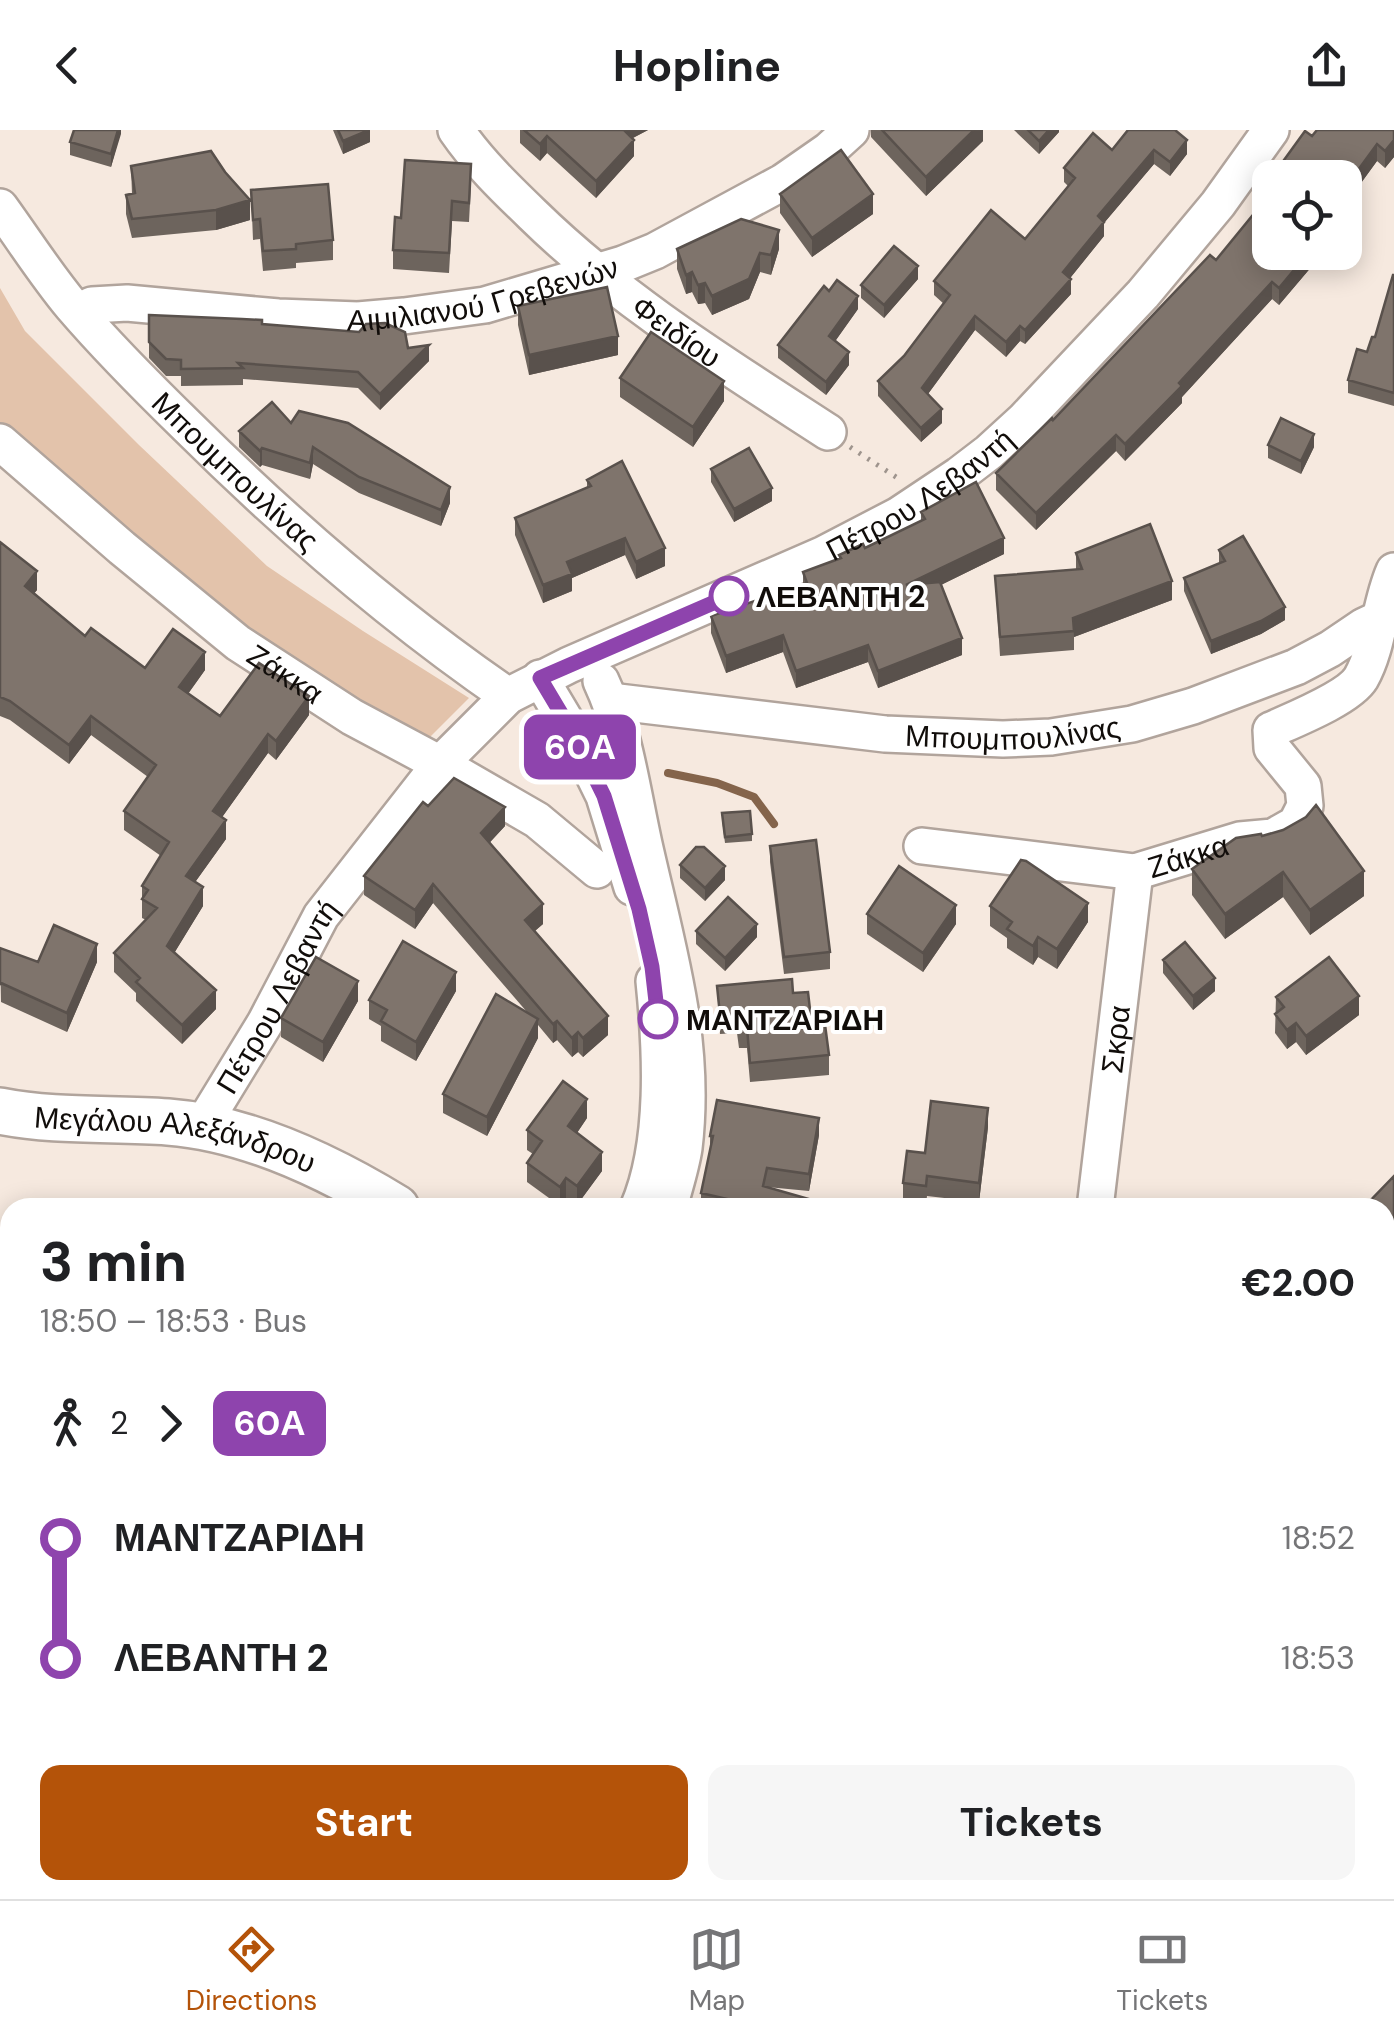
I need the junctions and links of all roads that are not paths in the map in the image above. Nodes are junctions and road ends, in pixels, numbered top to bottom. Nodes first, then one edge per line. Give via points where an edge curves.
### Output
1 (456, 130) edge
2 (851, 130) edge
3 (1271, 130) edge
4 (0, 208) edge
5 (597, 272) junction
6 (78, 312) junction
7 (828, 432) road end
8 (0, 442) edge
9 (1394, 571) edge
10 (1387, 615) edge
11 (589, 656) junction
12 (540, 678) junction
13 (508, 696) junction
14 (610, 701) junction
15 (440, 764) junction
16 (922, 846) dead end
17 (598, 870) dead end
18 (1135, 872) junction
19 (0, 1112) edge
20 (202, 1126) junction
21 (377, 1198) edge
22 (640, 1198) edge
23 (672, 1198) edge
24 (1096, 1198) edge

1 - 5 street, Φειδίου via 483,166
2 - 5 street, Αιμιλιανού Γρεβενών via 809,165 727,214
3 - 11 street, Πέτρου Λεβαντή via 1190,240 989,452 926,498 824,554
4 - 6 street, Μπουμπουλίνας
5 - 6 street, Αιμιλιανού Γρεβενών via 485,304 374,318 108,302
5 - 7 street, Φειδίου
6 - 13 street, Μπουμπουλίνας via 316,547
8 - 15 street, Ζάκκα via 238,642 352,717
9 - 10 street
10 - 14 street, Μπουμπουλίνας via 1296,668 1209,700 1132,724 1052,737 885,734
10 - 18 street, Ζάκκα via 1360,682 1272,730 1272,748 1303,786 1305,806 1296,824 1272,837 1240,840
11 - 12 street, Πέτρου Λεβαντή
11 - 14 street
12 - 13 street, Πέτρου Λεβαντή
12 - 22 street via 604,796 652,967 658,1103
13 - 15 street, Πέτρου Λεβαντή
14 - 23 street via 680,999 688,1073 684,1150
15 - 17 street, Ζάκκα via 537,820
15 - 20 street, Πέτρου Λεβαντή via 321,916 266,1024
16 - 18 street, Ζάκκα
18 - 24 street, Σκρα
19 - 20 main road, Μεγάλου Αλεξάνδρου
20 - 21 main road, Μεγάλου Αλεξάνδρου via 266,1144

